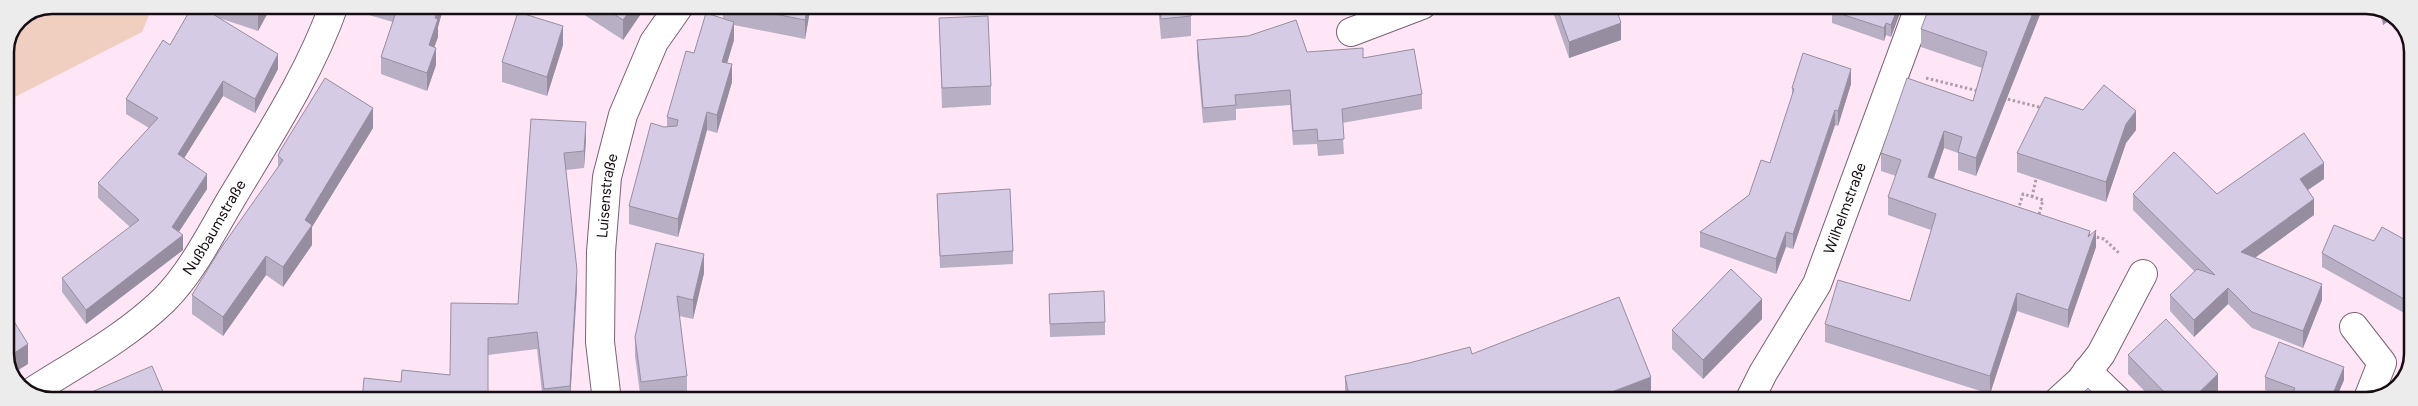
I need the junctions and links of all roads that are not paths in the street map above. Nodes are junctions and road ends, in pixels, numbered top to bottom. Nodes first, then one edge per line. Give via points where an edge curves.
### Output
1 (331, 14) edge
2 (674, 14) edge
3 (1398, 14) edge
4 (1917, 14) edge
5 (1351, 32) dead end
6 (2143, 274) road end
7 (2354, 327) dead end
8 (2088, 371) junction
9 (37, 389) edge
10 (606, 392) edge
11 (1754, 392) edge
12 (2068, 392) edge
13 (2109, 392) edge
14 (2371, 392) edge

1 - 9 street, Nußbaumstraße via 298,88 190,268 164,300 127,331
2 - 10 street, Luisenstraße via 654,42 623,115 607,177 601,252 600,342
3 - 5 street
4 - 11 street, Wilhelmstraße via 1817,284
6 - 8 street
7 - 14 street via 2382,363
8 - 12 street
8 - 13 street

